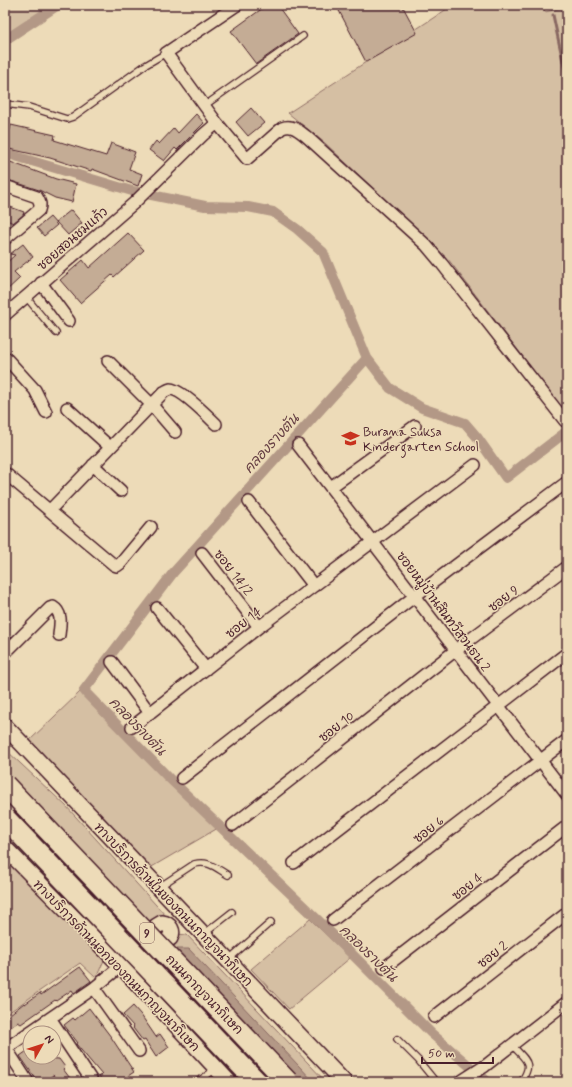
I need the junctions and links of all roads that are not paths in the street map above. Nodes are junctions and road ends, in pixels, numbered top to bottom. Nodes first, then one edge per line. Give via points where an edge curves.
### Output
1 (238, 5) edge
2 (303, 36) dead end
3 (166, 53) junction
4 (5, 104) edge
5 (204, 106) junction
6 (217, 123) junction
7 (5, 186) edge
8 (5, 240) edge
9 (41, 283) junction
10 (26, 296) junction
11 (5, 315) edge
12 (69, 321) dead end
13 (56, 333) dead end
14 (5, 357) edge
15 (108, 361) dead end
16 (151, 404) junction
17 (67, 408) dead end
18 (46, 412) dead end
19 (565, 421) dead end
20 (216, 424) dead end
21 (414, 426) dead end
22 (175, 432) dead end
23 (298, 445) dead end
24 (110, 447) junction
25 (93, 465) junction
26 (475, 465) dead end
27 (5, 473) edge
28 (567, 482) edge
29 (331, 487) junction
30 (121, 491) dead end
31 (249, 502) dead end
32 (50, 510) junction
33 (151, 527) dead end
34 (372, 541) junction
35 (202, 554) dead end
36 (567, 567) edge
37 (314, 586) junction
38 (415, 596) junction
39 (157, 608) dead end
40 (259, 627) junction
41 (59, 635) dead end
42 (456, 650) junction
43 (5, 653) edge
44 (567, 653) edge
45 (112, 662) dead end
46 (206, 669) junction
47 (498, 705) junction
48 (150, 713) junction
49 (132, 727) dead end
50 (6, 728) edge
51 (567, 740) edge
52 (540, 760) junction
53 (182, 778) dead end
54 (5, 785) edge
55 (567, 795) edge
56 (5, 818) edge
57 (233, 825) dead end
58 (567, 826) edge
59 (5, 848) edge
60 (294, 863) dead end
61 (228, 875) dead end
62 (159, 887) junction
63 (232, 912) dead end
64 (567, 913) edge
65 (186, 916) junction
66 (333, 920) dead end
67 (271, 922) dead end
68 (204, 934) junction
69 (228, 960) junction
70 (121, 966) junction
71 (384, 968) dead end
72 (94, 988) junction
73 (567, 1002) edge
74 (434, 1017) dead end
75 (50, 1018) junction
76 (397, 1039) dead end
77 (512, 1045) junction
78 (6, 1048) edge
79 (139, 1051) dead end
80 (216, 1069) junction
81 (92, 1081) edge
82 (28, 1082) edge
83 (197, 1082) edge
84 (229, 1082) edge
85 (257, 1082) edge
86 (288, 1082) edge
87 (344, 1082) edge
88 (436, 1082) edge
89 (460, 1082) edge
90 (521, 1082) edge

1 - 3 street
2 - 5 lane
3 - 4 lane via 67,119 29,107
3 - 5 street
5 - 6 street
6 - 9 street, ซอยสอนชมแก้ว via 134,203
6 - 19 street via 247,159 282,128 293,126 307,137 426,245
7 - 8 street via 36,197 41,205 39,210
9 - 10 street, ซอยสอนชมแก้ว
9 - 12 street
10 - 11 street, ซอยสอนชมแก้ว
10 - 13 lane
14 - 18 street via 35,390
15 - 16 street
16 - 20 street via 169,389 175,390
16 - 22 street
16 - 24 street
17 - 24 street
21 - 29 street
23 - 29 street, ซอยหมู่บ้านสินทวีสวนธน 2
24 - 25 street
25 - 30 street
25 - 32 street
26 - 34 street, ซอย 14
27 - 32 street
28 - 38 street
29 - 34 street, ซอยหมู่บ้านสินทวีสวนธน 2
31 - 37 street
32 - 33 street via 116,566
34 - 37 street, ซอย 14
34 - 38 street, ซอยหมู่บ้านสินทวีสวนธน 2
35 - 40 street, ซอย 14/2
36 - 42 street, ซอย 9
37 - 40 street, ซอย 14
38 - 42 street, ซอยหมู่บ้านสินทวีสวนธน 2
38 - 53 street
39 - 46 street
40 - 46 street, ซอย 14
41 - 43 street via 60,616 53,607
42 - 47 street, ซอยหมู่บ้านสินทวีสวนธน 2
42 - 57 street, ซอย 10
44 - 47 street
45 - 48 street
46 - 48 street, ซอย 14
47 - 52 street, ซอยหมู่บ้านสินทวีสวนธน 2
47 - 60 street
48 - 49 street, ซอย 14
50 - 62 main road, ทางบริการด้านในของถนนกาญจนาภิเษก
51 - 52 street, ซอย 6
52 - 55 street, ซอยหมู่บ้านสินทวีสวนธน 2
52 - 66 street, ซอย 6
54 - 86 highway, ถนนกาญจนาภิเษก / 9, bridge
56 - 85 highway, ถนนกาญจนาภิเษก / 9, bridge
58 - 71 street, ซอย 4
59 - 70 main road, ทางบริการด้านนอกของถนนกาญจนาภิเษก
61 - 62 lane via 204,862 194,864
62 - 65 main road, ทางบริการด้านในของถนนกาญจนาภิเษก
63 - 68 lane
64 - 74 street, ซอย 2
65 - 68 main road, ทางบริการด้านในของถนนกาญจนาภิเษก
65 - 70 main road via 171,928 170,938 144,958 134,957
67 - 69 lane
68 - 69 main road, ทางบริการด้านในของถนนกาญจนาภิเษก
69 - 87 main road, ทางบริการด้านในของถนนกาญจนาภิเษก
70 - 72 street
70 - 80 main road, ทางบริการด้านนอกของถนนกาญจนาภิเษก
72 - 75 street
72 - 79 street
73 - 77 street
75 - 78 street
75 - 81 street
76 - 88 lane
77 - 89 street
77 - 90 lane via 528,1064
78 - 82 street
80 - 83 lane
80 - 84 main road, ทางบริการด้านนอกของถนนกาญจนาภิเษก

